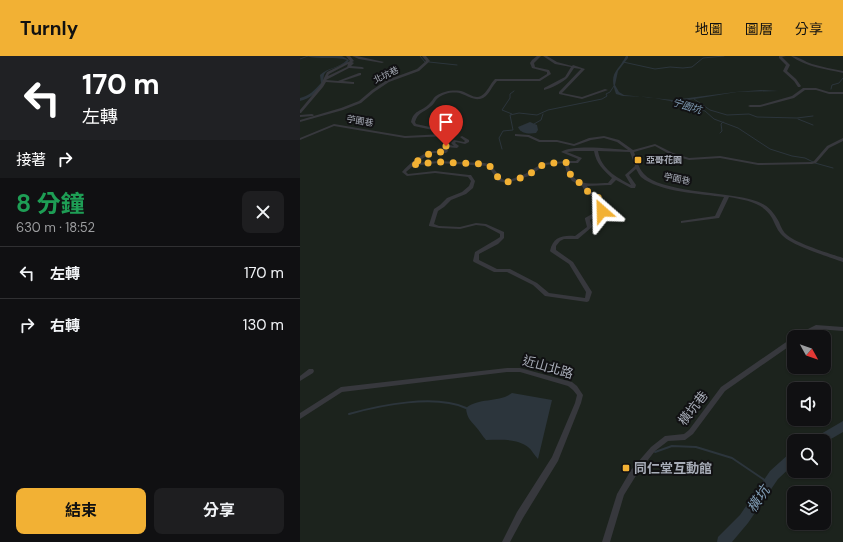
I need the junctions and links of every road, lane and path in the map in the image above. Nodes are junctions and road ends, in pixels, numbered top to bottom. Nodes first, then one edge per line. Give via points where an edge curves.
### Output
1 (348, 56) edge
2 (354, 56) edge
3 (424, 56) edge
4 (539, 56) edge
5 (545, 56) edge
6 (784, 56) edge
7 (792, 56) edge
8 (359, 58) junction
9 (382, 62) dead end
10 (574, 66) junction
11 (349, 67) junction
12 (362, 68) dead end
13 (843, 72) edge
14 (360, 74) dead end
15 (325, 80) junction
16 (338, 82) junction
17 (353, 83) dead end
18 (799, 86) dead end
19 (544, 89) dead end
20 (606, 90) dead end
21 (843, 93) edge
22 (306, 105) junction
23 (300, 106) edge
24 (750, 106) dead end
25 (346, 107) junction
26 (300, 112) edge
27 (300, 116) edge
28 (300, 121) edge
29 (516, 135) dead end
30 (462, 137) dead end
31 (300, 139) edge
32 (843, 140) edge
33 (596, 150) junction
34 (632, 151) junction
35 (566, 162) junction
36 (411, 165) junction
37 (636, 166) junction
38 (615, 178) junction
39 (584, 185) junction
40 (727, 196) junction
41 (683, 222) dead end
42 (843, 260) edge
43 (843, 329) edge
44 (811, 330) edge
45 (787, 345) edge
46 (311, 371) dead end
47 (300, 379) edge
48 (300, 416) edge
49 (506, 542) edge
50 (606, 542) edge

1 - 15 street via 352,61 328,73
2 - 8 street
3 - 25 street, 北坑巷 via 428,61 418,70 388,81 360,102
4 - 31 street, 苧園巷 via 532,63 534,68 548,71 549,74 544,79 496,80 491,83 486,95 479,98 456,92 442,94 413,118 415,125 443,131 447,135 405,137 334,125
5 - 10 street via 556,63
6 - 18 street via 780,57 788,65 785,71
7 - 13 street via 811,65
8 - 9 street
8 - 11 street via 348,65
10 - 19 street via 566,78
10 - 20 street via 583,69 560,93 582,98
11 - 12 street
11 - 15 street
14 - 16 street
15 - 16 street
15 - 22 street
16 - 17 street
21 - 24 street via 804,89 793,97 760,106
22 - 23 street
22 - 26 street
25 - 27 street, 北坑巷
25 - 28 street, 北坑巷
29 - 34 street via 529,136 539,141 574,145 604,137 618,141
30 - 36 street via 468,141 455,141 453,143 456,147 444,146 445,152 432,152
32 - 34 street via 828,147 814,162 758,164 720,157 689,159 655,145
33 - 34 street
33 - 35 street via 565,150 563,152 580,158 577,162
33 - 38 street via 600,166
34 - 37 street
35 - 36 street via 544,164 527,176 507,182 500,180 489,165 484,164 438,162
35 - 39 street via 574,180
36 - 39 street via 404,172 407,175 435,172 469,176 473,181 464,193 449,198 436,210 431,225 460,228 476,224 502,232 502,238 495,244 477,253 476,261 496,271 508,270 534,284 547,295 587,300 589,292 571,263 553,252 553,247 561,237 576,238 590,227 587,219 604,210 599,198 588,192
37 - 38 street via 627,175 633,187
37 - 40 street, 苧園巷 via 643,176 656,183
38 - 39 street via 608,184
40 - 41 street via 717,216
40 - 42 street, 苧園巷 via 762,205 771,212 786,236
43 - 44 street via 816,327
45 - 50 street, 橫坑巷 via 723,389 691,432 685,436 667,438 653,449 621,494
46 - 47 street
48 - 49 street, 近山北路 via 341,390 436,378 520,370 570,384 580,395 556,459

